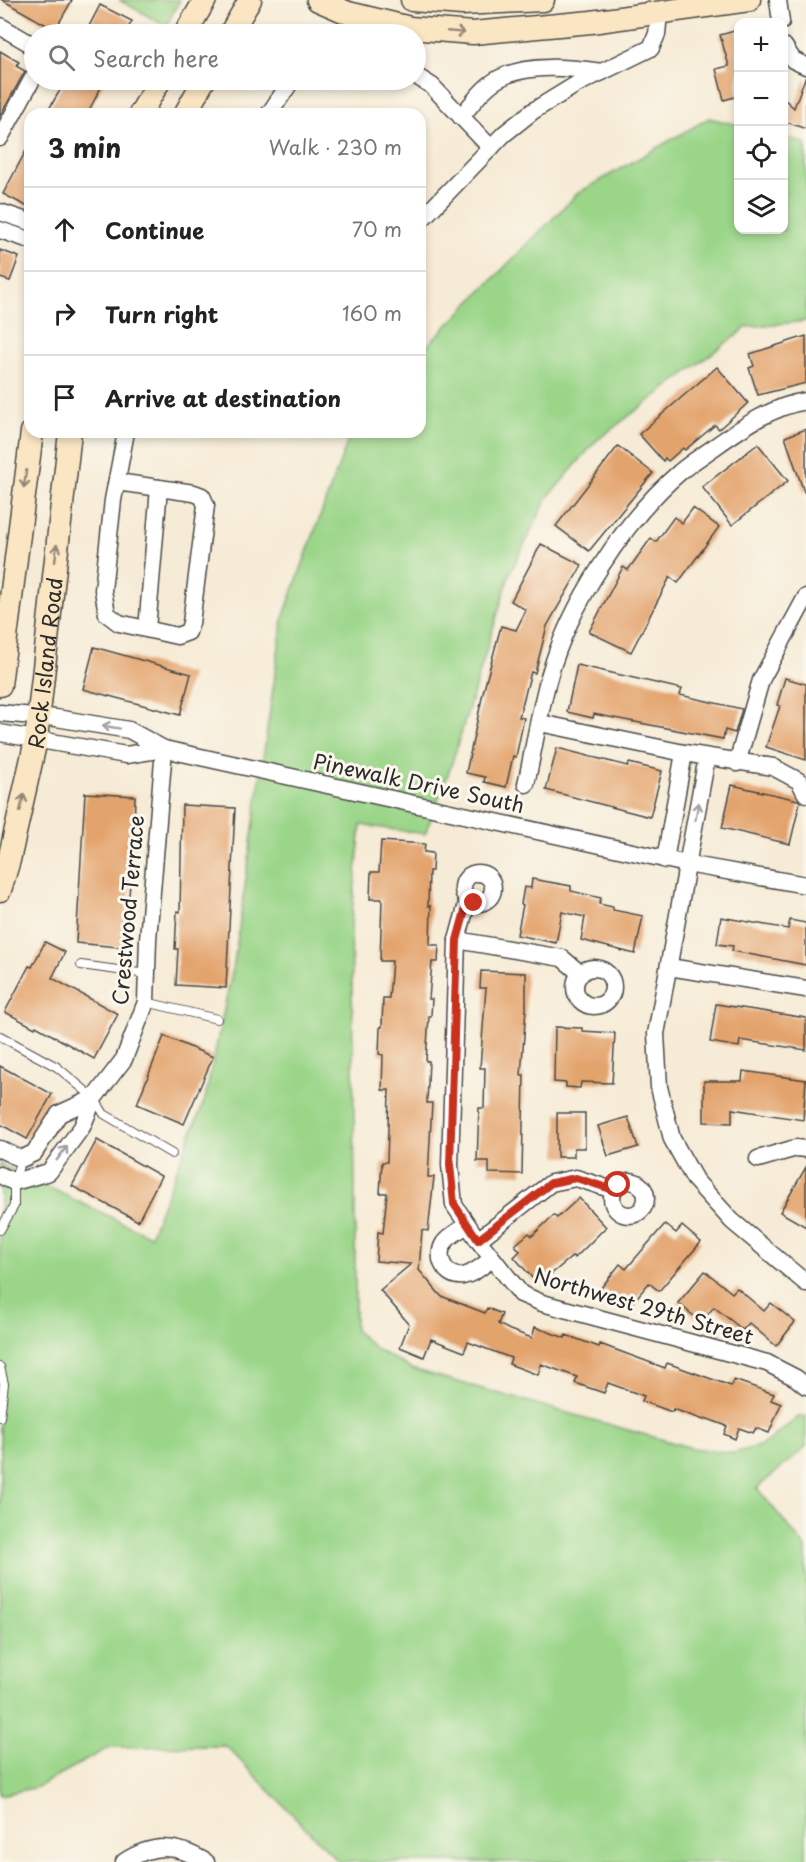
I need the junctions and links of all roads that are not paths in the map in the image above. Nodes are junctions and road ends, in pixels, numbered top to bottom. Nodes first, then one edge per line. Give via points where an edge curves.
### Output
1 (205, 0) edge
2 (250, 0) edge
3 (318, 0) edge
4 (412, 0) edge
5 (543, 0) edge
6 (748, 0) edge
7 (778, 0) edge
8 (659, 13) junction
9 (780, 18) edge
10 (191, 24) edge
11 (236, 24) edge
12 (393, 24) edge
13 (0, 26) edge
14 (426, 29) edge
15 (24, 40) edge
16 (788, 53) edge
17 (806, 66) edge
18 (602, 72) junction
19 (426, 82) edge
20 (26, 90) edge
21 (154, 90) edge
22 (198, 90) edge
23 (285, 90) edge
24 (144, 108) edge
25 (188, 108) edge
26 (273, 108) edge
27 (461, 117) junction
28 (0, 138) edge
29 (491, 148) junction
30 (0, 212) edge
31 (426, 215) edge
32 (24, 220) edge
33 (0, 230) edge
34 (24, 238) edge
35 (806, 401) edge
36 (31, 438) edge
37 (69, 438) edge
38 (125, 438) edge
39 (117, 482) junction
40 (159, 488) junction
41 (806, 597) edge
42 (147, 629) junction
43 (0, 685) edge
44 (0, 713) edge
45 (38, 716) junction
46 (540, 723) junction
47 (0, 733) edge
48 (36, 740) junction
49 (164, 749) junction
50 (684, 753) junction
51 (707, 757) junction
52 (737, 763) junction
53 (526, 784) dead end
54 (806, 794) edge
55 (665, 860) junction
56 (687, 864) junction
57 (806, 885) edge
58 (0, 890) edge
59 (468, 900) dead end
60 (457, 940) junction
61 (81, 965) dead end
62 (669, 967) junction
63 (147, 974) junction
64 (581, 974) dead end
65 (806, 989) edge
66 (146, 1002) junction
67 (217, 1019) dead end
68 (0, 1036) edge
69 (94, 1098) junction
70 (0, 1149) edge
71 (806, 1149) edge
72 (172, 1154) dead end
73 (758, 1159) dead end
74 (21, 1160) junction
75 (7, 1178) edge
76 (614, 1190) dead end
77 (467, 1225) junction
78 (0, 1230) edge
79 (478, 1240) junction
80 (492, 1259) junction
81 (806, 1283) edge
82 (0, 1367) edge
83 (803, 1377) edge
84 (0, 1417) edge
85 (124, 1862) edge
86 (206, 1862) edge

1 - 10 main road
2 - 11 main road
3 -> 12 main road via 348,13
4 - 5 main road via 462,4
6 - 8 main road
7 - 9 street
14 -> 8 main road via 473,33 532,29
8 - 18 street via 651,48
13 - 15 street
16 - 17 street
18 - 27 street via 532,69 500,78
18 - 29 street via 534,111
19 - 27 street
20 - 28 street
21 - 24 main road
22 - 25 main road
23 - 26 street
27 - 29 street
29 - 31 street
30 - 32 street
33 - 34 street
35 - 46 street, Pinewalk Drive South via 772,412 733,434 680,471 645,506 608,556 564,636 549,677
36 -> 43 main road, Rock Island Road
45 -> 37 main road, Rock Island Road
38 - 39 street
39 - 40 street
39 - 42 street via 103,590 107,614 120,623
40 - 42 street
40 - 42 street via 202,496 206,505 188,632 177,636
41 - 52 street via 761,680
44 - 45 street, Pinewalk Drive South
45 - 48 main road, Rock Island Road
49 -> 45 street, Pinewalk Drive South via 129,730
46 - 50 street
46 - 53 street, Pinewalk Drive South
47 - 48 street, Pinewalk Drive South
48 - 49 street, Pinewalk Drive South via 126,755
58 -> 48 main road, Rock Island Road
49 - 55 street, Pinewalk Drive South
49 - 63 street, Crestwood Terrace
50 - 51 street
50 - 55 street
51 - 52 street
56 -> 51 street
52 - 54 street via 773,767 799,781
55 - 56 street, Pinewalk Drive South
56 - 57 street, Pinewalk Drive South
56 - 62 street
59 - 60 street, Northwest 29th Street
60 - 64 street via 562,958
60 - 77 street, Northwest 29th Street via 450,1165 454,1204
61 - 63 lane
62 - 65 street
62 - 81 street via 656,1034 659,1087 672,1139 695,1180 732,1221
63 - 66 street, Crestwood Terrace
66 - 67 lane
66 - 69 street, Crestwood Terrace via 124,1059
68 - 69 lane via 57,1067
69 - 72 lane via 104,1114
69 - 74 street, Crestwood Terrace via 59,1114 34,1153
75 -> 69 street, Crestwood Terrace via 49,1172 82,1127
70 - 74 street
71 - 73 street via 796,1148
74 - 75 lane
75 - 78 lane via 14,1206
76 - 79 street via 576,1178 551,1183
77 - 79 street, Northwest 29th Street
77 - 80 street via 445,1241 441,1254 444,1267 461,1276
79 - 80 street, Northwest 29th Street
80 - 83 street, Northwest 29th Street via 521,1294 542,1303 767,1363
82 - 84 lane via 4,1384
85 - 86 street via 150,1849 171,1848 191,1852

